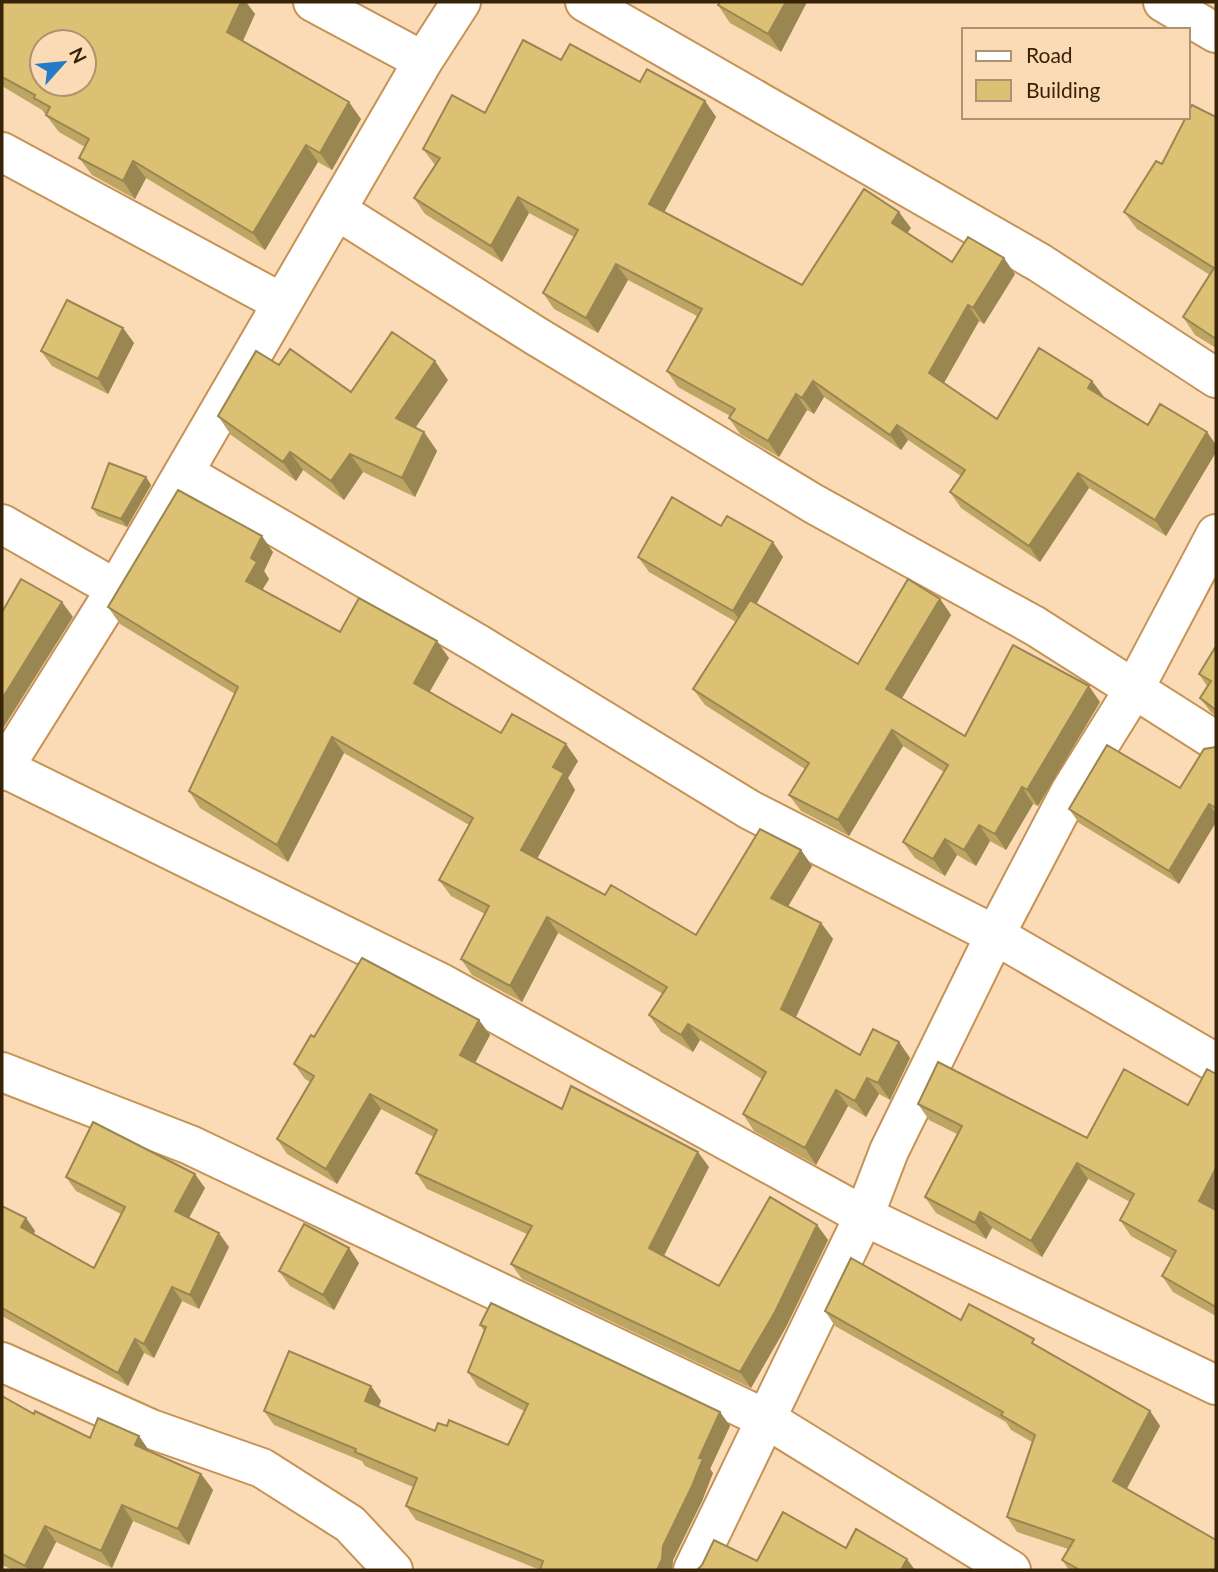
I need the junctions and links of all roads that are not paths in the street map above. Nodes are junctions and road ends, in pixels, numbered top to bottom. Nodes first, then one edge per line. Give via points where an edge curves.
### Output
1 (313, 2) edge
2 (461, 2) edge
3 (585, 2) edge
4 (1163, 2) edge
5 (1216, 33) edge
6 (423, 61) junction
7 (2, 152) edge
8 (338, 211) junction
9 (282, 303) junction
10 (1216, 378) edge
11 (184, 473) junction
12 (2, 524) edge
13 (1216, 534) edge
14 (116, 589) junction
15 (1133, 691) junction
16 (1216, 741) edge
17 (3, 769) edge
18 (995, 935) junction
19 (1216, 1063) edge
20 (2, 1072) edge
21 (864, 1216) junction
22 (2, 1362) edge
23 (1216, 1385) edge
24 (768, 1420) junction
25 (393, 1570) edge
26 (694, 1570) edge
27 (1011, 1570) edge

1 - 6 street
2 - 6 street
3 - 10 street via 1040,263
4 - 5 street
6 - 8 street
7 - 9 street
8 - 9 street
8 - 15 street via 814,505 1035,626
9 - 11 street
11 - 14 street
11 - 18 street via 750,810
12 - 14 street
13 - 15 street
14 - 17 street
15 - 16 street
15 - 18 street via 1070,792
17 - 21 street via 439,982
18 - 19 street
18 - 21 street via 890,1151
20 - 24 street via 190,1144
21 - 23 street
21 - 24 street
22 - 25 street via 150,1429 262,1468 350,1524
24 - 26 street
24 - 27 street

